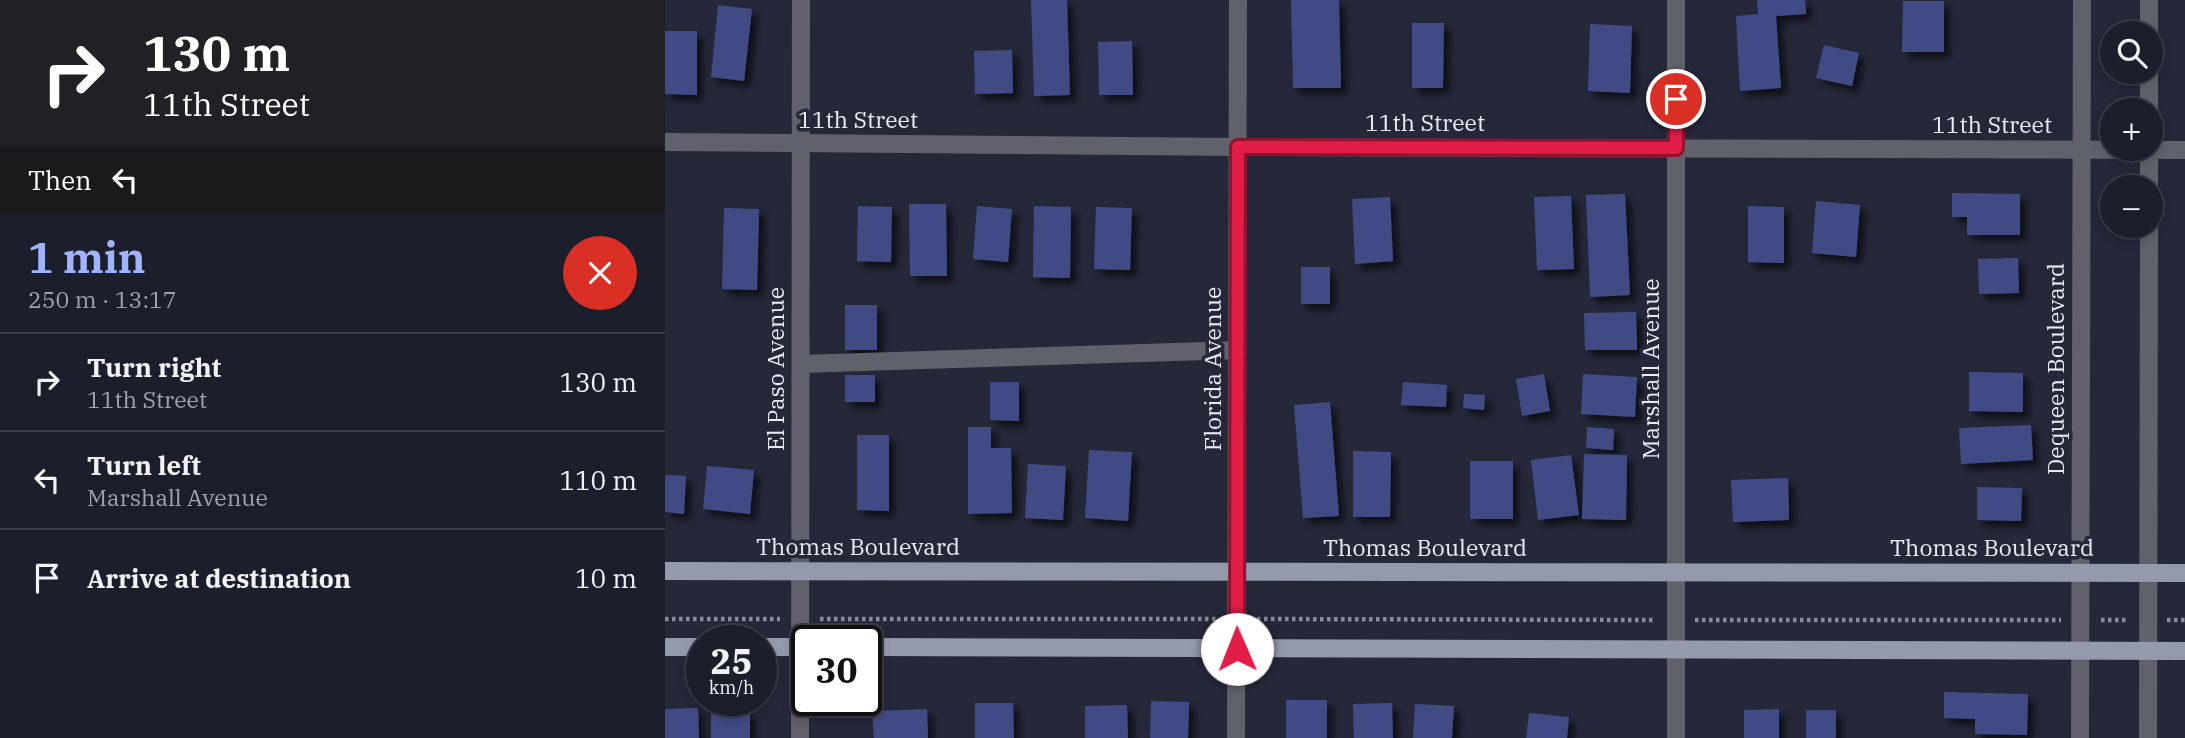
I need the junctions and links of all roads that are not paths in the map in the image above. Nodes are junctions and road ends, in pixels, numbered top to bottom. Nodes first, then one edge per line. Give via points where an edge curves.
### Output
1 (801, 0) edge
2 (1238, 0) edge
3 (1676, 0) edge
4 (2082, 0) edge
5 (2149, 0) edge
6 (2149, 21) edge
7 (665, 142) edge
8 (801, 144) junction
9 (1238, 147) junction
10 (1676, 148) junction
11 (2081, 149) junction
12 (2100, 149) edge
13 (2163, 149) edge
14 (2185, 150) edge
15 (2149, 238) edge
16 (1238, 350) junction
17 (801, 364) junction
18 (665, 571) edge
19 (800, 571) junction
20 (1237, 572) junction
21 (1676, 572) junction
22 (2080, 573) junction
23 (2148, 573) junction
24 (2185, 573) edge
25 (801, 625) edge
26 (665, 647) edge
27 (686, 647) edge
28 (882, 647) edge
29 (1237, 649) junction
30 (1676, 650) junction
31 (2080, 651) junction
32 (2148, 651) junction
33 (2185, 651) edge
34 (801, 716) edge
35 (800, 738) edge
36 (1236, 738) edge
37 (1676, 738) edge
38 (2080, 738) edge
39 (2148, 738) edge

1 - 8 street, El Paso Avenue
2 - 9 street, Florida Avenue
3 - 10 street, Marshall Avenue
4 - 11 street, Dequeen Boulevard
5 - 6 street
7 - 8 street, 11th Street
8 - 9 street, 11th Street
8 - 17 street, El Paso Avenue
9 - 10 street, 11th Street
9 - 16 street, Florida Avenue
10 - 11 street, 11th Street
10 - 21 street, Marshall Avenue
11 - 12 street, 11th Street
11 - 22 street, Dequeen Boulevard
13 - 14 street, 11th Street
15 - 23 street
16 - 17 street
16 - 20 street, Florida Avenue
17 - 19 street, El Paso Avenue
18 - 19 main road, Thomas Boulevard
19 - 20 main road, Thomas Boulevard
19 - 25 street, El Paso Avenue
20 - 21 main road, Thomas Boulevard
20 - 29 street, Florida Avenue
21 - 22 main road, Thomas Boulevard
21 - 30 street, Marshall Avenue
22 - 23 main road, Thomas Boulevard
22 - 31 street, Dequeen Boulevard
23 - 24 main road, Thomas Boulevard
23 - 32 street
26 - 27 main road
28 - 29 main road
29 - 30 main road
29 - 36 street, Florida Avenue
30 - 31 main road
30 - 37 street, Marshall Avenue
31 - 32 main road
31 - 38 street, Dequeen Boulevard
32 - 33 main road
32 - 39 street
34 - 35 street, El Paso Avenue

